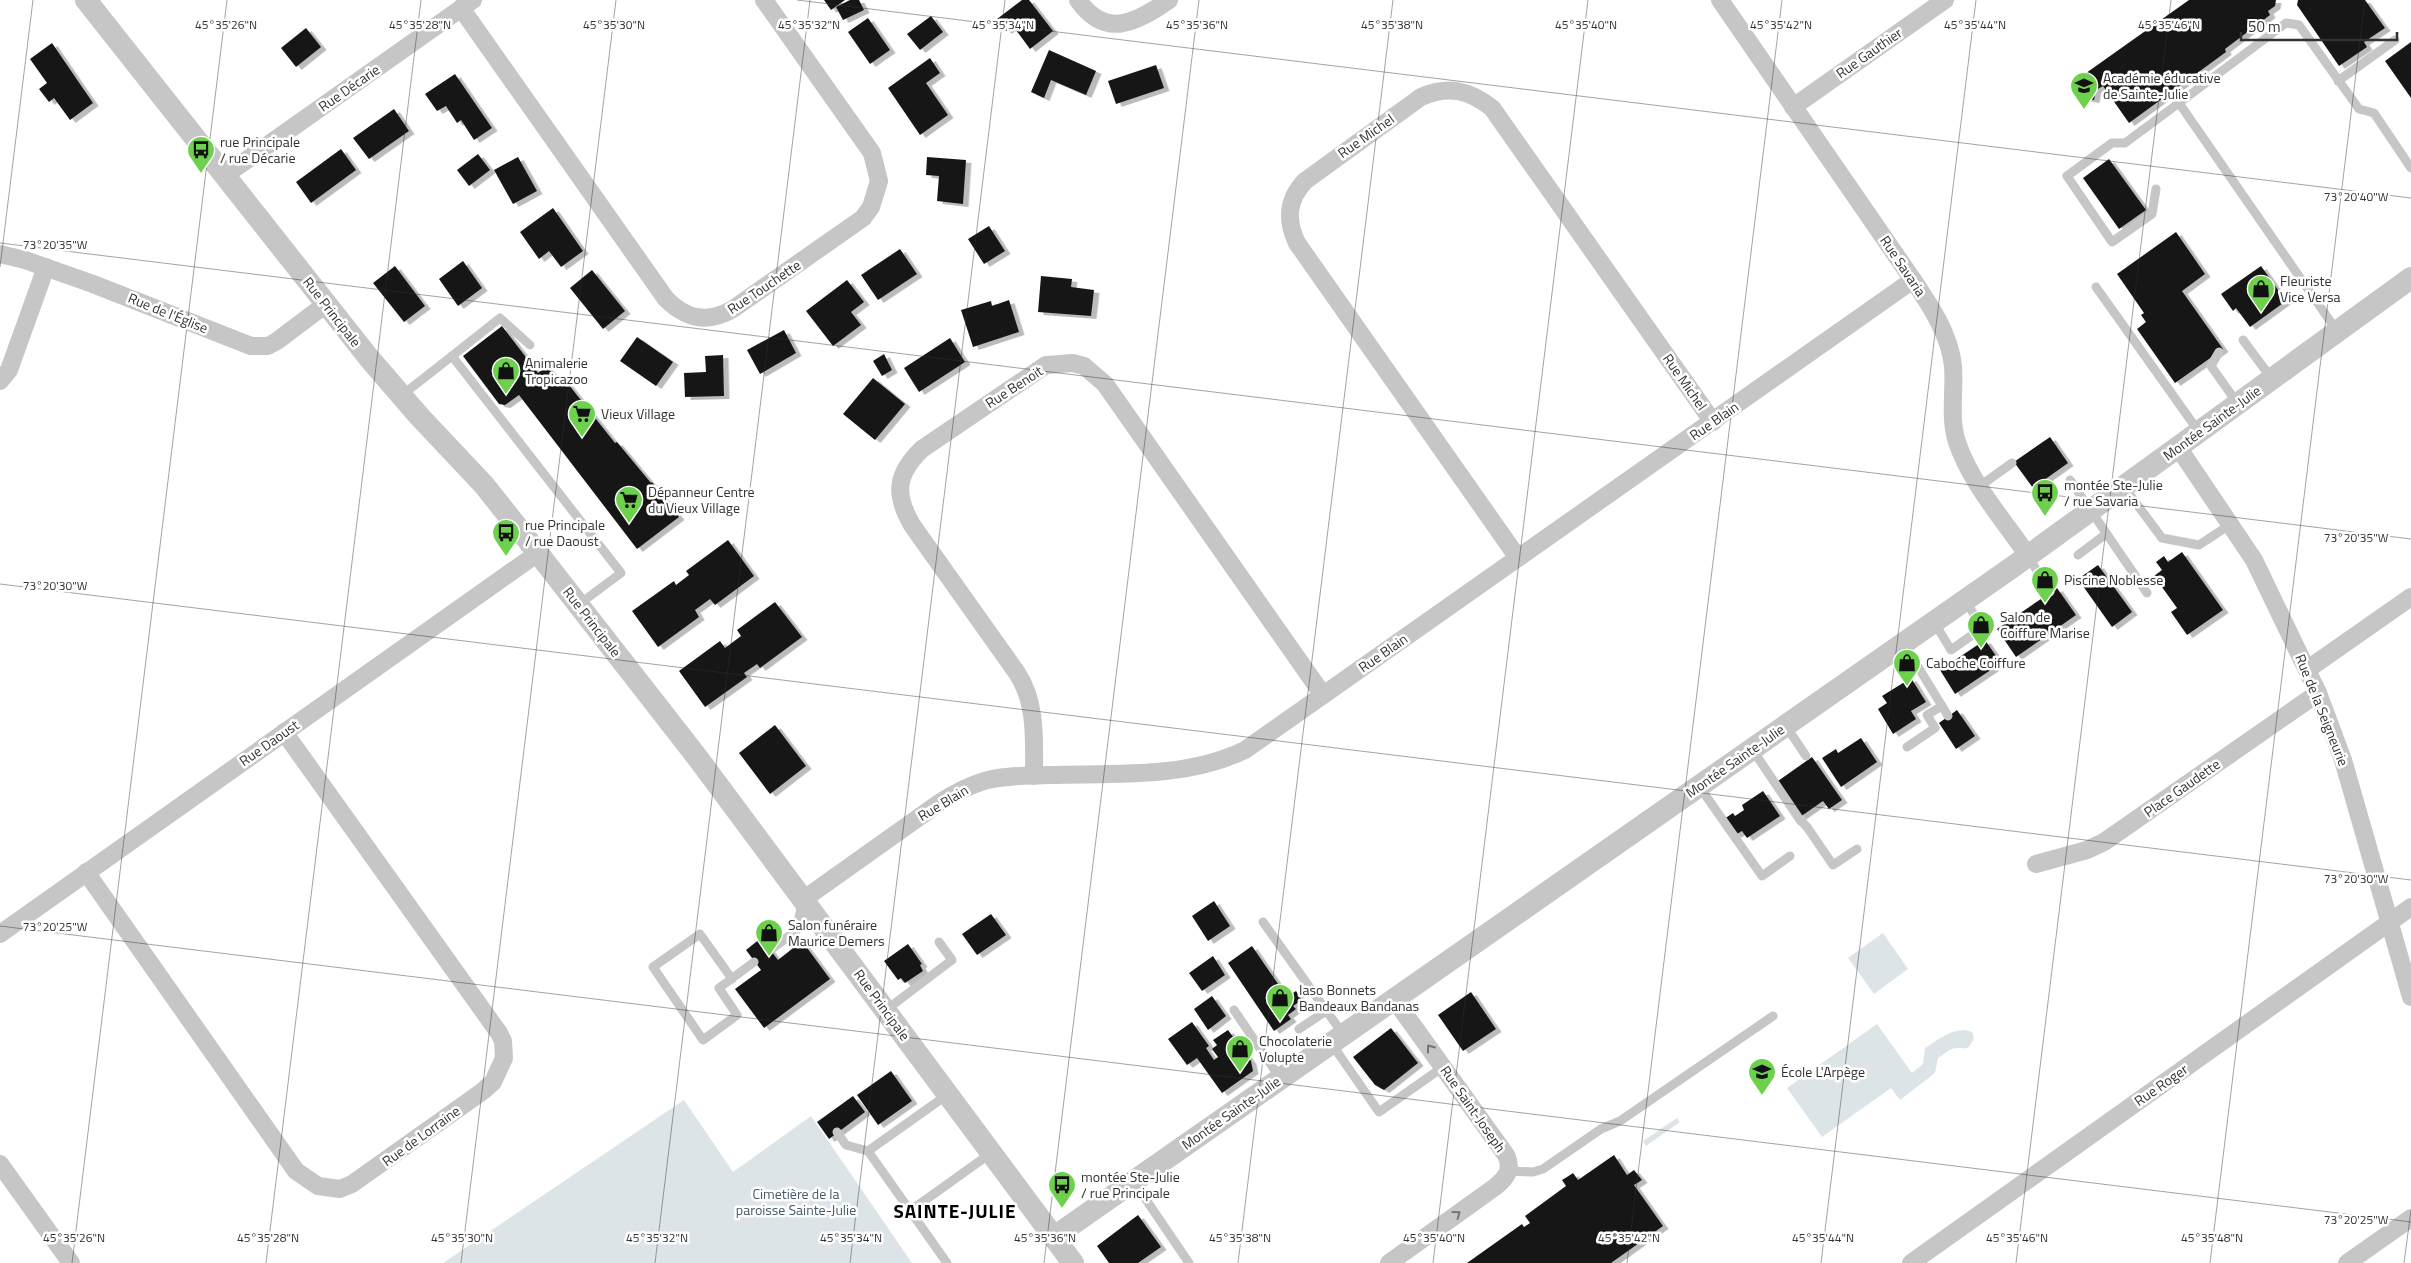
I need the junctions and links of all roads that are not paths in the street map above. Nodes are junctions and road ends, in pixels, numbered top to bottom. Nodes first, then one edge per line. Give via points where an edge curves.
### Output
1 (86, 0) edge
2 (764, 0) edge
3 (1078, 0) edge
4 (1169, 0) edge
5 (1720, 0) edge
6 (1945, 0) edge
7 (467, 4) edge
8 (2395, 40) dead end
9 (2338, 81) junction
10 (2179, 103) junction
11 (1794, 107) junction
12 (2411, 168) edge
13 (224, 176) junction
14 (2156, 189) dead end
15 (0, 254) edge
16 (46, 267) junction
17 (2411, 278) edge
18 (1913, 280) junction
19 (2096, 287) dead end
20 (326, 304) junction
21 (2337, 331) junction
22 (2243, 340) dead end
23 (530, 345) dead end
24 (2219, 352) dead end
25 (452, 356) junction
26 (2272, 379) junction
27 (0, 381) edge
28 (401, 396) junction
29 (2238, 404) junction
30 (1713, 422) junction
31 (2199, 432) junction
32 (2178, 447) junction
33 (2012, 463) dead end
34 (2070, 480) dead end
35 (1980, 486) junction
36 (2124, 487) junction
37 (2091, 511) junction
38 (2231, 524) junction
39 (2106, 534) junction
40 (538, 553) junction
41 (2078, 555) dead end
42 (2028, 556) junction
43 (1518, 558) junction
44 (2050, 592) dead end
45 (2147, 593) dead end
46 (2411, 597) edge
47 (1965, 600) junction
48 (578, 605) junction
49 (1934, 622) junction
50 (1904, 643) junction
51 (2308, 669) junction
52 (2318, 693) junction
53 (1323, 695) junction
54 (1942, 706) junction
55 (1948, 716) dead end
56 (1786, 726) junction
57 (284, 732) junction
58 (1907, 748) dead end
59 (1752, 749) junction
60 (1806, 756) dead end
61 (1034, 776) junction
62 (1699, 786) junction
63 (1857, 849) dead end
64 (1790, 856) dead end
65 (2036, 864) dead end
66 (86, 872) junction
67 (804, 899) junction
68 (2411, 907) edge
69 (1263, 922) dead end
70 (2390, 922) junction
71 (0, 934) edge
72 (939, 942) dead end
73 (770, 950) dead end
74 (754, 962) dead end
75 (732, 978) junction
76 (2411, 997) edge
77 (1394, 999) junction
78 (886, 1010) junction
79 (1234, 1010) dead end
80 (1326, 1011) junction
81 (1773, 1016) dead end
82 (1299, 1030) dead end
83 (1337, 1039) junction
84 (1443, 1067) junction
85 (1280, 1078) junction
86 (948, 1095) junction
87 (837, 1132) dead end
88 (868, 1151) junction
89 (991, 1153) junction
90 (0, 1164) edge
91 (1509, 1171) junction
92 (1134, 1182) junction
93 (910, 1211) junction
94 (2411, 1218) edge
95 (1054, 1237) junction
96 (71, 1263) edge
97 (947, 1263) edge
98 (1073, 1263) edge
99 (1189, 1263) edge
100 (1388, 1263) edge
101 (1911, 1263) edge
102 (2347, 1263) edge

1 - 13 street, Rue Principale
2 - 7 street, Rue Touchette via 872,153 879,181 877,195 872,207 851,226 722,315 705,318 687,315 666,299
3 - 4 street via 1097,19 1122,23 1134,22
5 - 11 street, Rue Savaria
6 - 11 street, Rue Gauthier
7 - 13 street, Rue Décarie
8 - 9 lane
9 - 10 lane via 2299,25 2286,24
9 - 12 lane via 2358,109 2374,113
10 - 14 lane via 2125,144 2112,143 2067,176 2112,242 2152,214
10 - 21 lane
11 - 18 street, Rue Savaria
13 - 20 street, Rue Principale
15 - 16 street, Rue de l'Église
16 - 20 street, Rue de l'Église via 251,346 268,346 277,342
16 - 27 street via 9,370
17 - 21 street, Montée Sainte-Julie
18 - 30 street, Rue Blain
18 - 35 street, Rue Savaria via 1934,314 1949,349 1954,431 1963,456
19 - 31 lane
20 - 28 street, Rue Principale
21 - 26 street, Montée Sainte-Julie
22 - 26 lane
23 - 25 lane via 500,318
24 - 29 lane via 2211,366
25 - 28 lane
25 - 48 lane via 620,573
26 - 29 street, Montée Sainte-Julie
28 - 40 street, Rue Principale via 484,485
29 - 31 street, Montée Sainte-Julie
30 - 43 street, Rue Blain
30 - 43 street, Rue Michel via 1492,108 1470,93 1458,90 1435,91 1421,97 1305,181 1292,199 1289,221 1297,244
31 - 32 street, Montée Sainte-Julie
32 - 36 street, Montée Sainte-Julie
32 - 38 street, Rue de la Seigneurie
33 - 35 lane
34 - 37 lane
35 - 42 street, Rue Savaria
36 - 37 street, Montée Sainte-Julie
36 - 38 lane via 2162,538 2199,545
37 - 39 lane
37 - 42 street, Montée Sainte-Julie
38 - 51 street, Rue de la Seigneurie via 2265,581
39 - 41 lane
39 - 45 lane
40 - 48 street, Rue Principale
40 - 57 street, Rue Daoust
42 - 44 lane
42 - 47 street, Montée Sainte-Julie
43 - 53 street, Rue Blain
46 - 51 street
47 - 49 street, Montée Sainte-Julie
47 - 49 lane via 1982,628 1952,650
48 - 67 street, Rue Principale
49 - 50 street, Montée Sainte-Julie
50 - 54 lane
50 - 56 street, Montée Sainte-Julie
51 - 52 street, Rue de la Seigneurie
52 - 65 street, Place Gaudette via 2104,842
52 - 70 street, Rue de la Seigneurie via 2343,760
53 - 61 street, Rue Blain via 1245,750 1211,764 1155,772
53 - 61 street, Rue Benoit via 1105,384 1084,366 1073,363 1046,366 922,449 903,473 900,488 902,505 912,525 1022,680 1032,715
54 - 55 lane
54 - 58 lane via 1926,716 1935,728
56 - 59 street, Montée Sainte-Julie
56 - 60 lane
57 - 66 street, Rue Daoust
57 - 66 street, Rue de Lorraine via 503,1041 502,1064 493,1082 365,1176 340,1189 318,1186 296,1171
59 - 62 street, Montée Sainte-Julie
59 - 63 lane via 1833,865
61 - 67 street, Rue Blain via 985,781 955,793
62 - 64 lane via 1762,876
62 - 77 street, Montée Sainte-Julie
66 - 71 street, Rue Daoust
67 - 73 lane via 796,931
67 - 78 street, Rue Principale
68 - 70 street, Rue Roger
69 - 80 lane
70 - 76 street, Rue de la Seigneurie
70 - 101 street, Rue Roger
72 - 78 lane via 952,960
74 - 75 lane
75 - 75 lane via 719,988 737,1015 703,1040 653,967 700,934
77 - 83 street, Montée Sainte-Julie
84 -> 77 street, Rue Saint-Joseph
78 - 86 street, Rue Principale
79 - 85 lane
80 - 82 lane
80 - 83 lane
81 - 91 lane via 1620,1122 1601,1129 1543,1169
83 - 84 lane via 1379,1112
83 - 85 street, Montée Sainte-Julie
84 - 91 street, Rue Saint-Joseph via 1506,1155
85 - 92 street, Montée Sainte-Julie
86 - 88 lane
86 - 89 street, Rue Principale
87 - 88 lane via 846,1145
88 - 93 lane
89 - 93 lane
89 - 95 street, Rue Principale
90 - 96 street
100 -> 91 street, Rue Saint-Joseph via 1495,1187
92 - 95 street, Montée Sainte-Julie
92 - 99 lane
93 - 97 lane
94 - 102 street
95 - 98 street, Rue Principale

